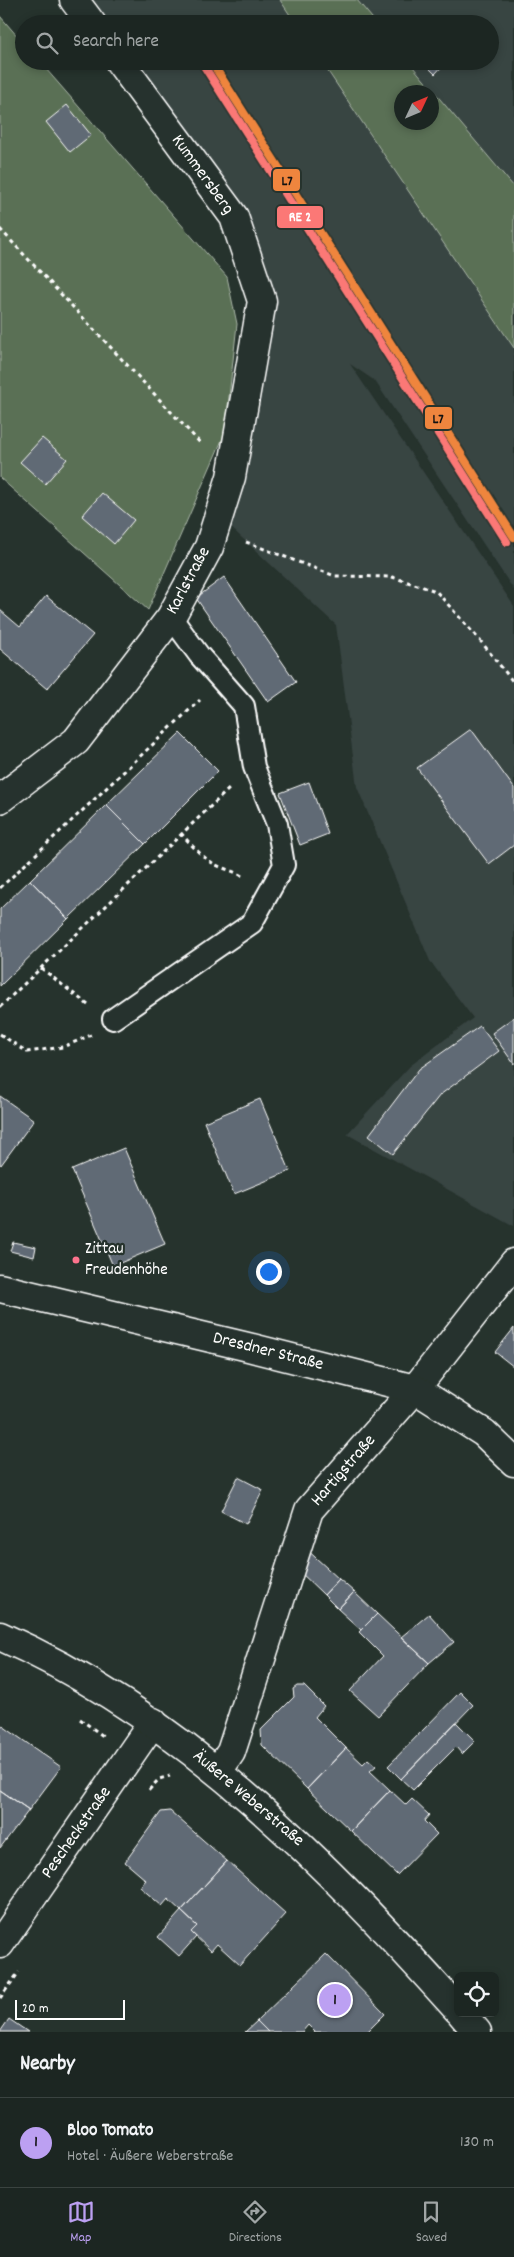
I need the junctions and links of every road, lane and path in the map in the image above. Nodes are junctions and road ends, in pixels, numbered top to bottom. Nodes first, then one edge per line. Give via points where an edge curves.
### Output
1 (74, 0) edge
2 (85, 15) edge
3 (126, 70) edge
4 (0, 229) edge
5 (262, 301) joint
6 (231, 477) junction
7 (214, 531) junction
8 (171, 617) junction
9 (222, 679) junction
10 (514, 683) edge
11 (254, 767) junction
12 (0, 799) edge
13 (181, 833) junction
14 (0, 888) edge
15 (268, 895) junction
16 (41, 968) junction
17 (0, 1007) edge
18 (113, 1019) junction
19 (0, 1034) edge
20 (514, 1263) edge
21 (0, 1288) edge
22 (416, 1390) junction
23 (514, 1462) edge
24 (0, 1636) edge
25 (79, 1718) dead end
26 (153, 1722) junction
27 (106, 1743) dead end
28 (218, 1771) junction
29 (0, 1944) edge
30 (454, 2006) edge
31 (464, 2017) edge
32 (477, 2032) edge

1 - 2 street
3 - 5 street, Kummersberg via 234,217
4 - 6 path
5 - 6 street, Karlstraße
6 - 7 street, Karlstraße
7 - 8 street, Karlstraße via 209,547
7 - 10 path via 336,576 392,576 436,591
8 - 9 lane via 199,655
8 - 12 street, Karlstraße via 76,741
9 - 11 lane via 244,706
9 - 14 path
11 - 13 path
11 - 15 lane via 277,824 284,865
13 - 15 path via 191,846 216,865 239,873
13 - 16 path
15 - 18 lane via 252,923
16 - 17 path
16 - 18 path via 92,1008
18 - 19 path via 96,1032 62,1047 27,1052
20 - 22 street, Hartigstraße
21 - 22 street, Dresdner Straße
22 - 23 street, Dresdner Straße via 484,1433
22 - 28 street, Hartigstraße via 309,1510 231,1752
24 - 26 street, Äußere Weberstraße via 75,1673
25 - 27 path via 103,1736
26 - 28 street, Äußere Weberstraße
26 - 29 street, Pescheckstraße
28 - 30 street, Äußere Weberstraße via 312,1854
31 - 32 street

